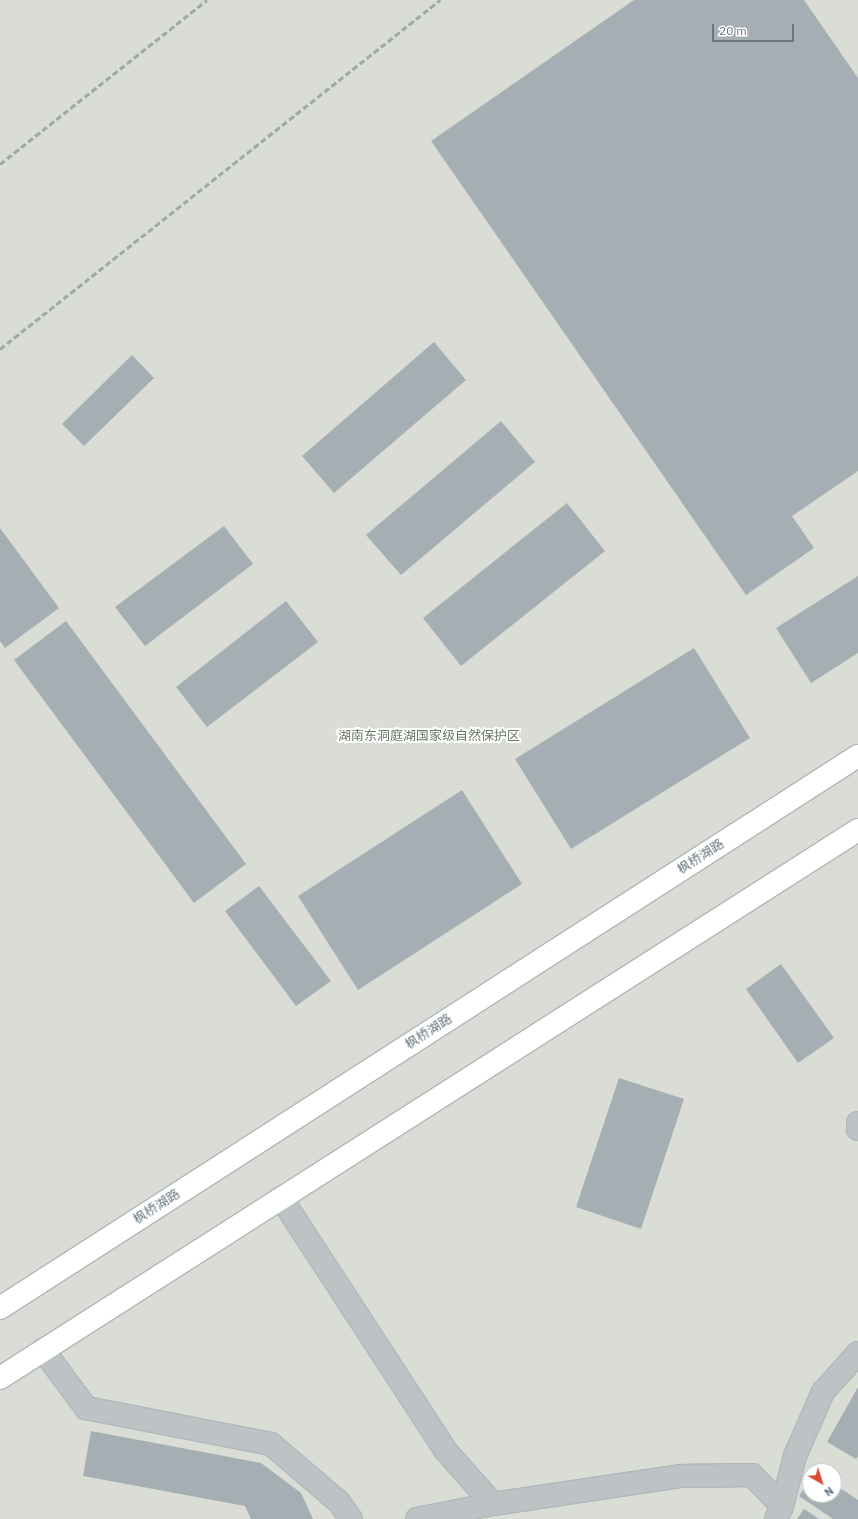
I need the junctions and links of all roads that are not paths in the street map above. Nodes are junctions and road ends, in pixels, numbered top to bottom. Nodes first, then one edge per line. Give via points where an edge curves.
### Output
1 (858, 756) edge
2 (858, 831) edge
3 (858, 1122) edge
4 (858, 1129) edge
5 (281, 1198) junction
6 (0, 1308) edge
7 (43, 1350) junction
8 (858, 1353) edge
9 (0, 1378) edge
10 (493, 1504) junction
11 (779, 1512) edge
12 (351, 1519) edge
13 (417, 1519) edge

1 - 6 main road, 枫桥湖路
2 - 5 main road
3 - 4 street
5 - 7 main road
5 - 10 street via 445,1450
7 - 9 main road
7 - 12 street via 86,1408 271,1444 339,1502
8 - 11 street via 824,1392 795,1456
10 - 11 street via 680,1476 752,1475
10 - 13 street

